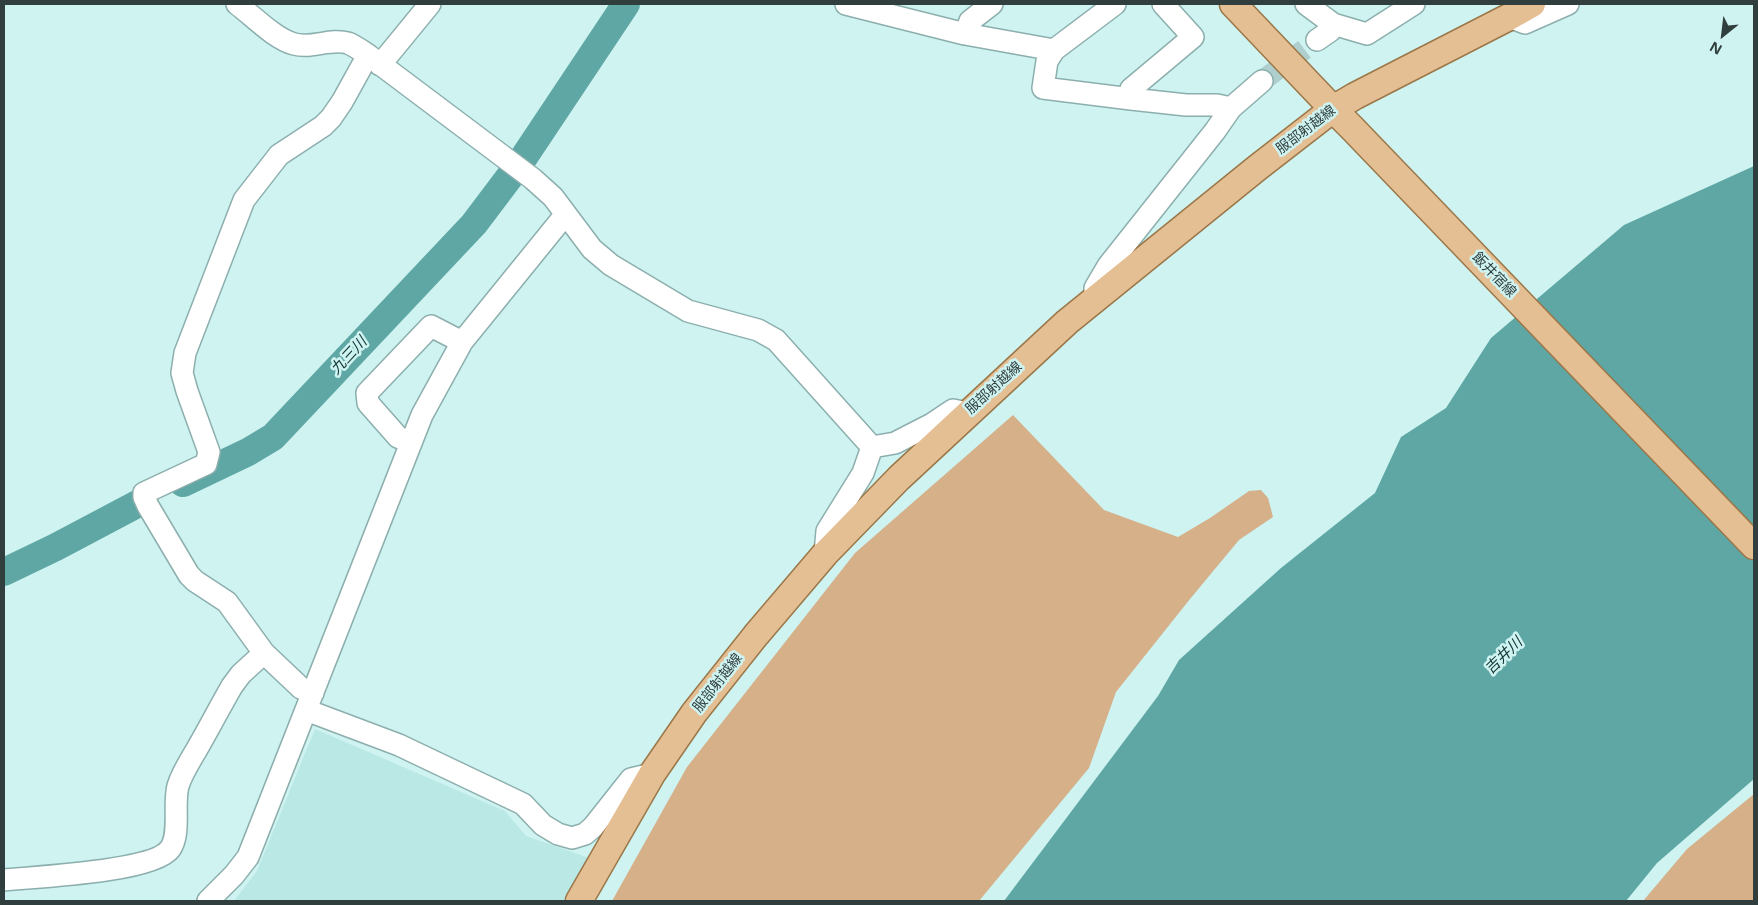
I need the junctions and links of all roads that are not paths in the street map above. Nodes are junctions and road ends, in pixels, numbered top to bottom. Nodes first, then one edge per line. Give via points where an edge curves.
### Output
1 (237, 4) edge
2 (430, 4) edge
3 (846, 4) edge
4 (992, 4) edge
5 (1115, 4) edge
6 (1163, 4) edge
7 (1233, 4) edge
8 (1306, 4) edge
9 (1414, 4) edge
10 (1532, 4) edge
11 (1568, 4) edge
12 (1515, 10) edge
13 (1333, 24) junction
14 (965, 34) junction
15 (1317, 40) tunnel mouth
16 (1054, 50) junction
17 (374, 60) junction
18 (1262, 81) tunnel mouth
19 (1130, 98) junction
20 (1230, 108) junction
21 (1333, 110) junction
22 (565, 214) junction
23 (1095, 300) junction
24 (462, 342) junction
25 (966, 413) junction
26 (411, 443) junction
27 (872, 447) junction
28 (1754, 546) edge
29 (825, 554) junction
30 (264, 652) junction
31 (309, 702) junction
32 (652, 774) junction
33 (4, 880) edge
34 (208, 901) edge
35 (579, 901) edge

1 - 17 street via 282,40 306,46 347,43
2 - 17 street
3 - 14 street
4 - 14 street via 970,21
5 - 16 street
6 - 19 street via 1193,37 1131,89
7 - 21 main road, 飯井宿線
8 - 13 street
9 - 13 street via 1367,34
10 - 12 main road, 服部射越線
11 - 12 street via 1525,23
12 - 21 main road, 服部射越線
13 - 15 street
14 - 16 street
16 - 19 street via 1047,61 1043,88
17 - 22 street via 532,179
17 - 30 street via 331,118 279,155 244,200 186,353 182,373 209,458 206,464 144,493 148,506 189,575 227,602
18 - 20 street
19 - 20 street
20 - 23 street via 1108,266 1095,288
21 - 23 main road, 服部射越線
21 - 28 main road, 飯井宿線
22 - 24 street
22 - 27 street via 592,249 654,292 688,311 758,330 776,340
23 - 25 main road, 服部射越線
24 - 26 street via 422,415
24 - 26 street via 431,326 367,393 368,403 398,436
25 - 27 street via 953,410 895,442
25 - 29 main road, 服部射越線
26 - 31 street
27 - 29 street via 864,473 827,531
29 - 32 main road, 服部射越線 via 749,643 694,713
30 - 31 street via 301,688
30 - 33 street via 232,686 184,771 177,787 174,838 169,850 131,866
31 - 32 street via 523,804 543,825 572,838 593,827 630,779
31 - 34 street via 248,857
32 - 35 main road, 服部射越線

